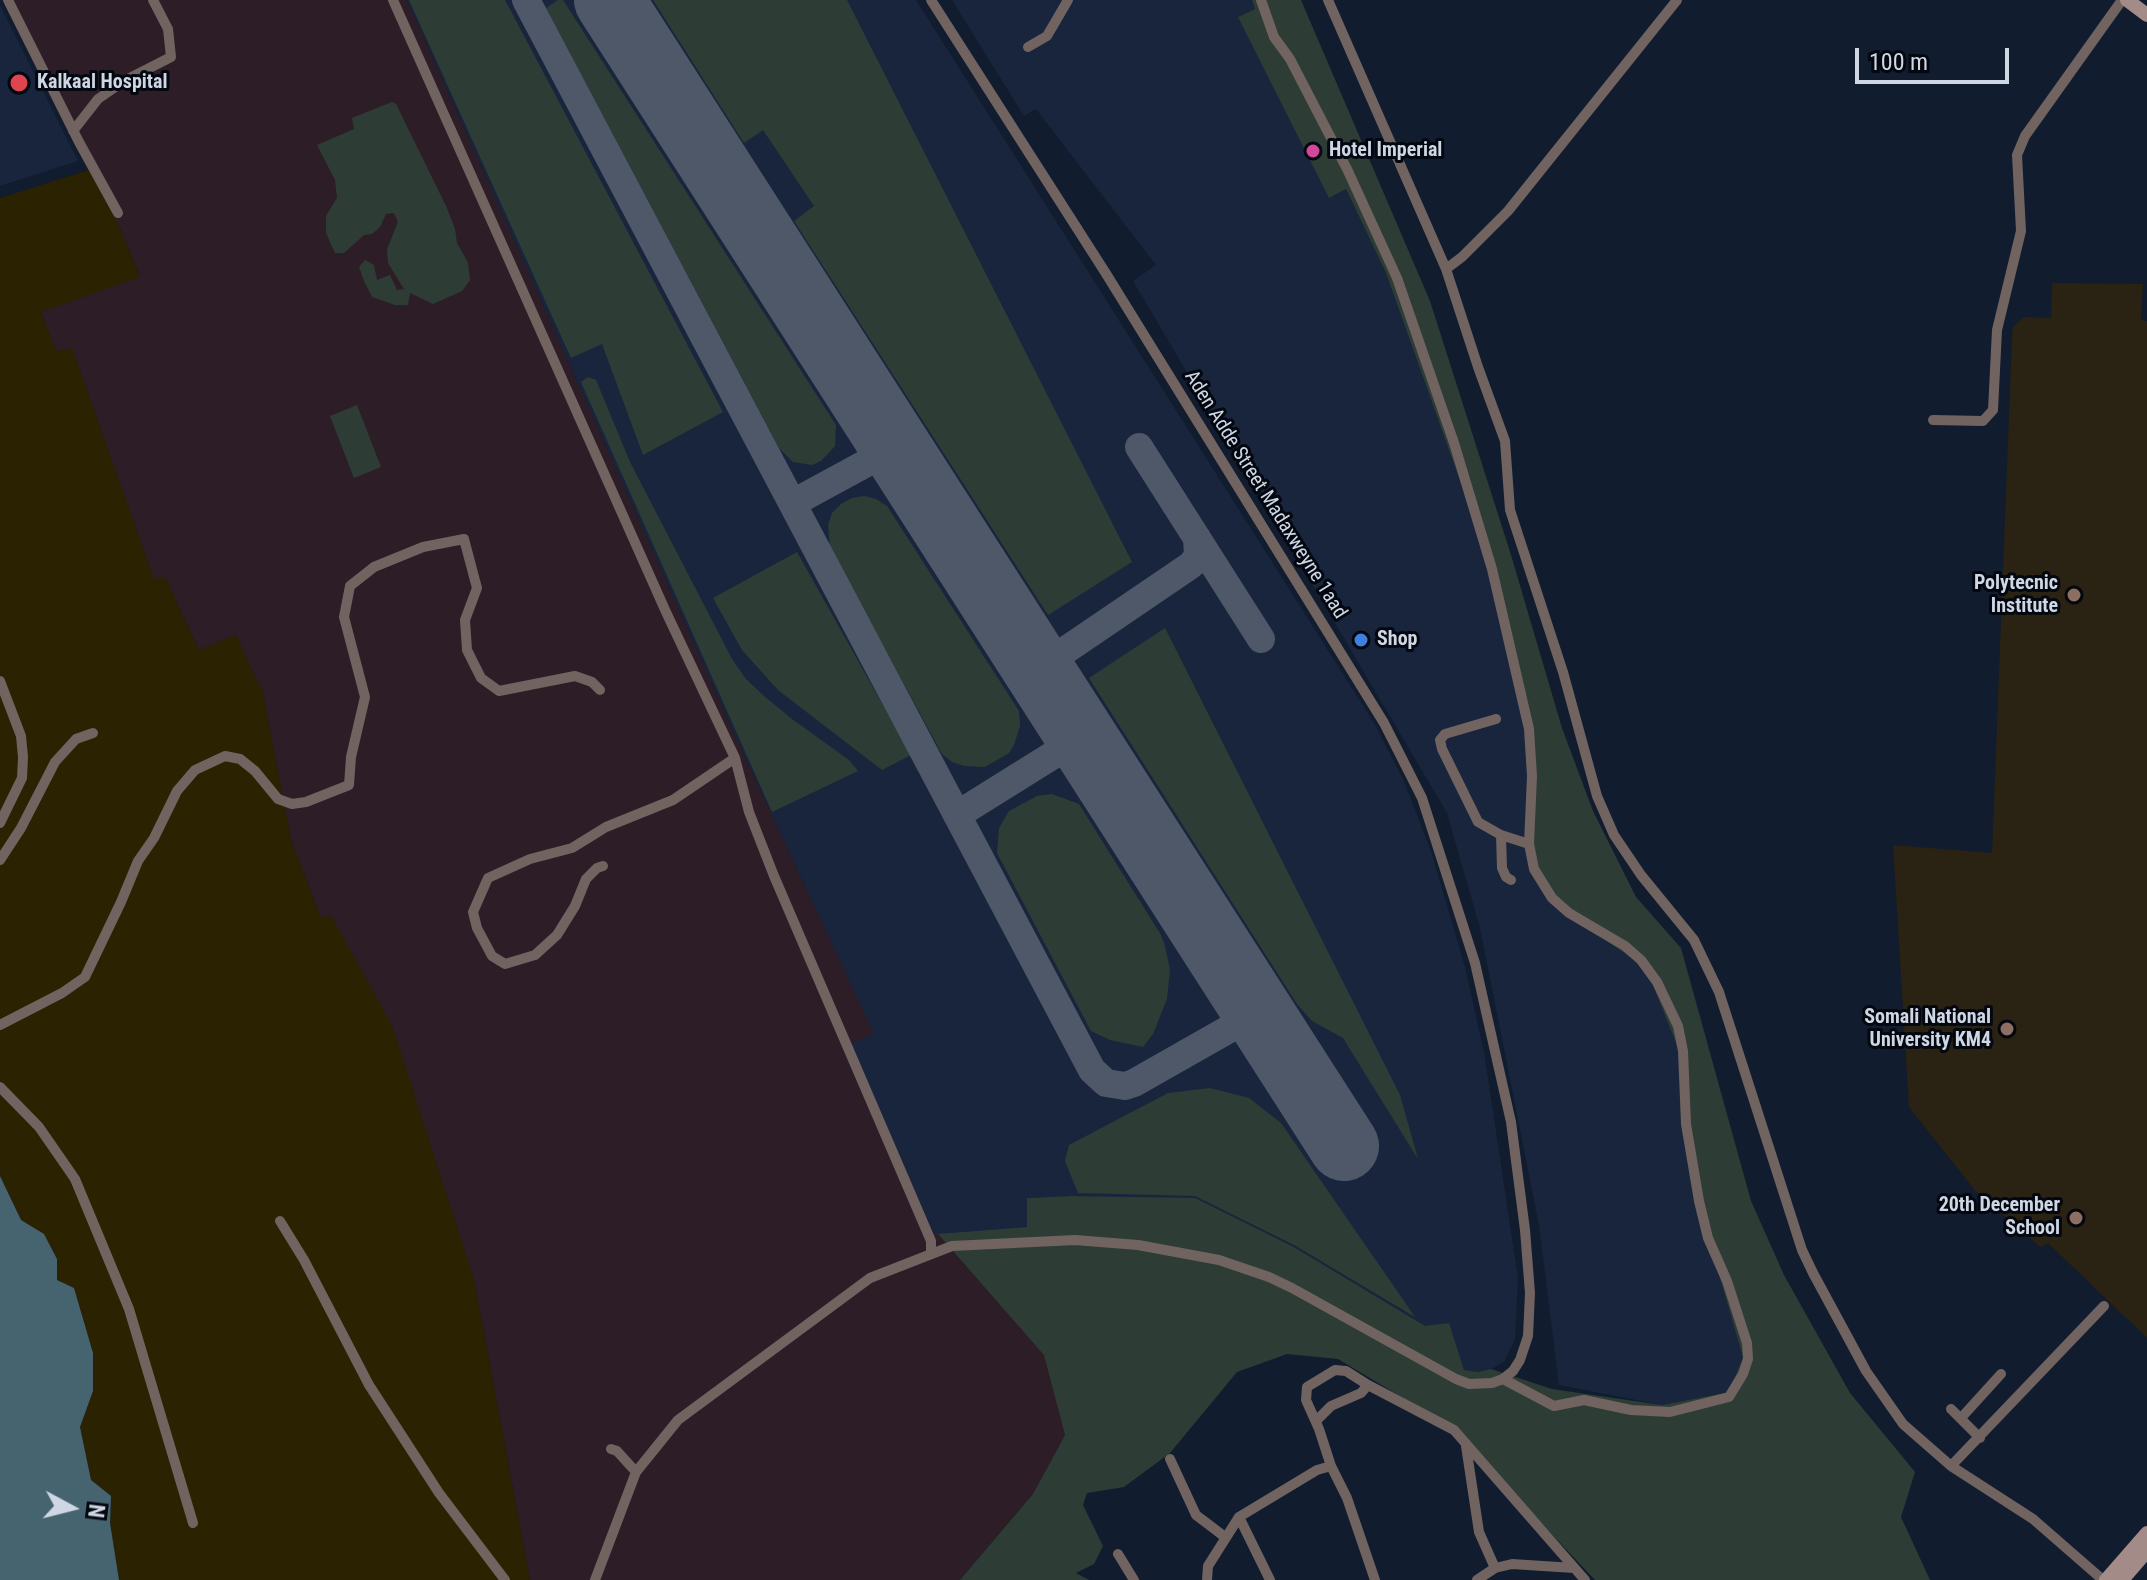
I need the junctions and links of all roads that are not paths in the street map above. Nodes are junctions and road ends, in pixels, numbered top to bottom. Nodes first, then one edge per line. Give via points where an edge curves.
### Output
1 (8, 0) edge
2 (153, 0) edge
3 (393, 0) edge
4 (931, 0) edge
5 (1068, 0) edge
6 (1261, 0) edge
7 (1328, 0) edge
8 (1677, 0) edge
9 (2124, 0) edge
10 (2147, 15) edge
11 (1028, 47) dead end
12 (73, 131) junction
13 (118, 213) dead end
14 (1446, 269) junction
15 (1933, 420) dead end
16 (0, 681) edge
17 (600, 690) dead end
18 (1496, 719) dead end
19 (93, 733) dead end
20 (735, 758) junction
21 (0, 823) edge
22 (1501, 835) junction
23 (1529, 844) junction
24 (0, 860) edge
25 (603, 866) dead end
26 (1511, 880) dead end
27 (0, 1025) edge
28 (0, 1087) edge
29 (280, 1221) dead end
30 (931, 1253) junction
31 (2104, 1306) dead end
32 (2001, 1374) dead end
33 (1503, 1379) junction
34 (1368, 1385) junction
35 (1951, 1409) dead end
36 (1961, 1418) junction
37 (1316, 1421) junction
38 (1980, 1438) junction
39 (1466, 1446) junction
40 (611, 1449) dead end
41 (1170, 1459) dead end
42 (1331, 1466) junction
43 (1951, 1466) junction
44 (636, 1472) junction
45 (1239, 1517) junction
46 (193, 1523) dead end
47 (2147, 1533) edge
48 (1225, 1537) junction
49 (2147, 1551) edge
50 (1118, 1554) dead end
51 (1495, 1568) junction
52 (1574, 1568) junction
53 (2126, 1579) edge
54 (505, 1580) edge
55 (595, 1580) edge
56 (1134, 1580) edge
57 (1207, 1580) edge
58 (1270, 1580) edge
59 (1375, 1580) edge
60 (1477, 1580) edge
61 (1585, 1580) edge
62 (2105, 1580) edge

1 - 12 street
2 - 12 street via 168,29 171,57 98,99
3 - 20 street
4 - 33 street, Aden Adde Street Madaxweyne 1aad via 1384,723 1422,798 1475,963 1511,1122 1530,1315 1520,1360
5 - 11 street via 1047,36
6 - 23 street via 1274,37 1347,169 1397,278 1454,443 1492,569 1529,729
7 - 14 street
8 - 14 street via 1508,211
9 - 10 main road
9 - 15 street via 2025,136 2017,155 2021,231 1997,330 1993,410 1983,421
12 - 13 street
14 - 43 street via 1505,441 1510,510 1597,796 1614,835 1694,940 1719,992 1813,1273 1891,1410
16 - 21 street via 21,736 23,757 22,778
17 - 27 street via 575,676 499,691 481,678 467,650 465,620 477,588 464,539 423,547 374,567 350,586 344,617 365,697 349,785 292,804 278,799 240,759 225,756 195,770 177,791 138,861 85,977
18 - 22 street via 1440,740 1478,822
19 - 24 street via 76,739 55,762
20 - 25 street via 673,800 606,827 572,848 488,878 473,912 492,956 505,964 535,955 557,935 586,879
20 - 30 street via 774,876 927,1230
22 - 23 street
22 - 26 street via 1502,868
23 - 33 street via 1534,869 1552,898 1641,960 1669,1004 1683,1051 1683,1099 1699,1201 1742,1326 1748,1359 1729,1397 1670,1412 1584,1400 1554,1406
28 - 46 street via 39,1127 75,1179 129,1309
29 - 54 street via 383,1407 474,1543
30 - 33 street via 952,1246 1075,1240 1219,1260 1292,1288 1456,1379 1480,1385
30 - 44 street via 870,1278 779,1343 678,1420
31 - 38 street
32 - 36 street
34 - 37 street
34 - 37 street via 1346,1371 1325,1374 1307,1387
34 - 39 street via 1454,1430
35 - 36 street
36 - 38 street
37 - 42 street
38 - 43 street
39 - 51 street via 1479,1532
39 - 52 street
40 - 44 street
41 - 48 street via 1196,1515
42 - 45 street
42 - 59 street
43 - 62 street via 2033,1519
44 - 55 street
45 - 48 street
45 - 58 street
47 - 62 main road
48 - 57 street via 1208,1566
49 - 53 main road
50 - 56 street
51 - 52 street
51 - 60 street
52 - 61 street

